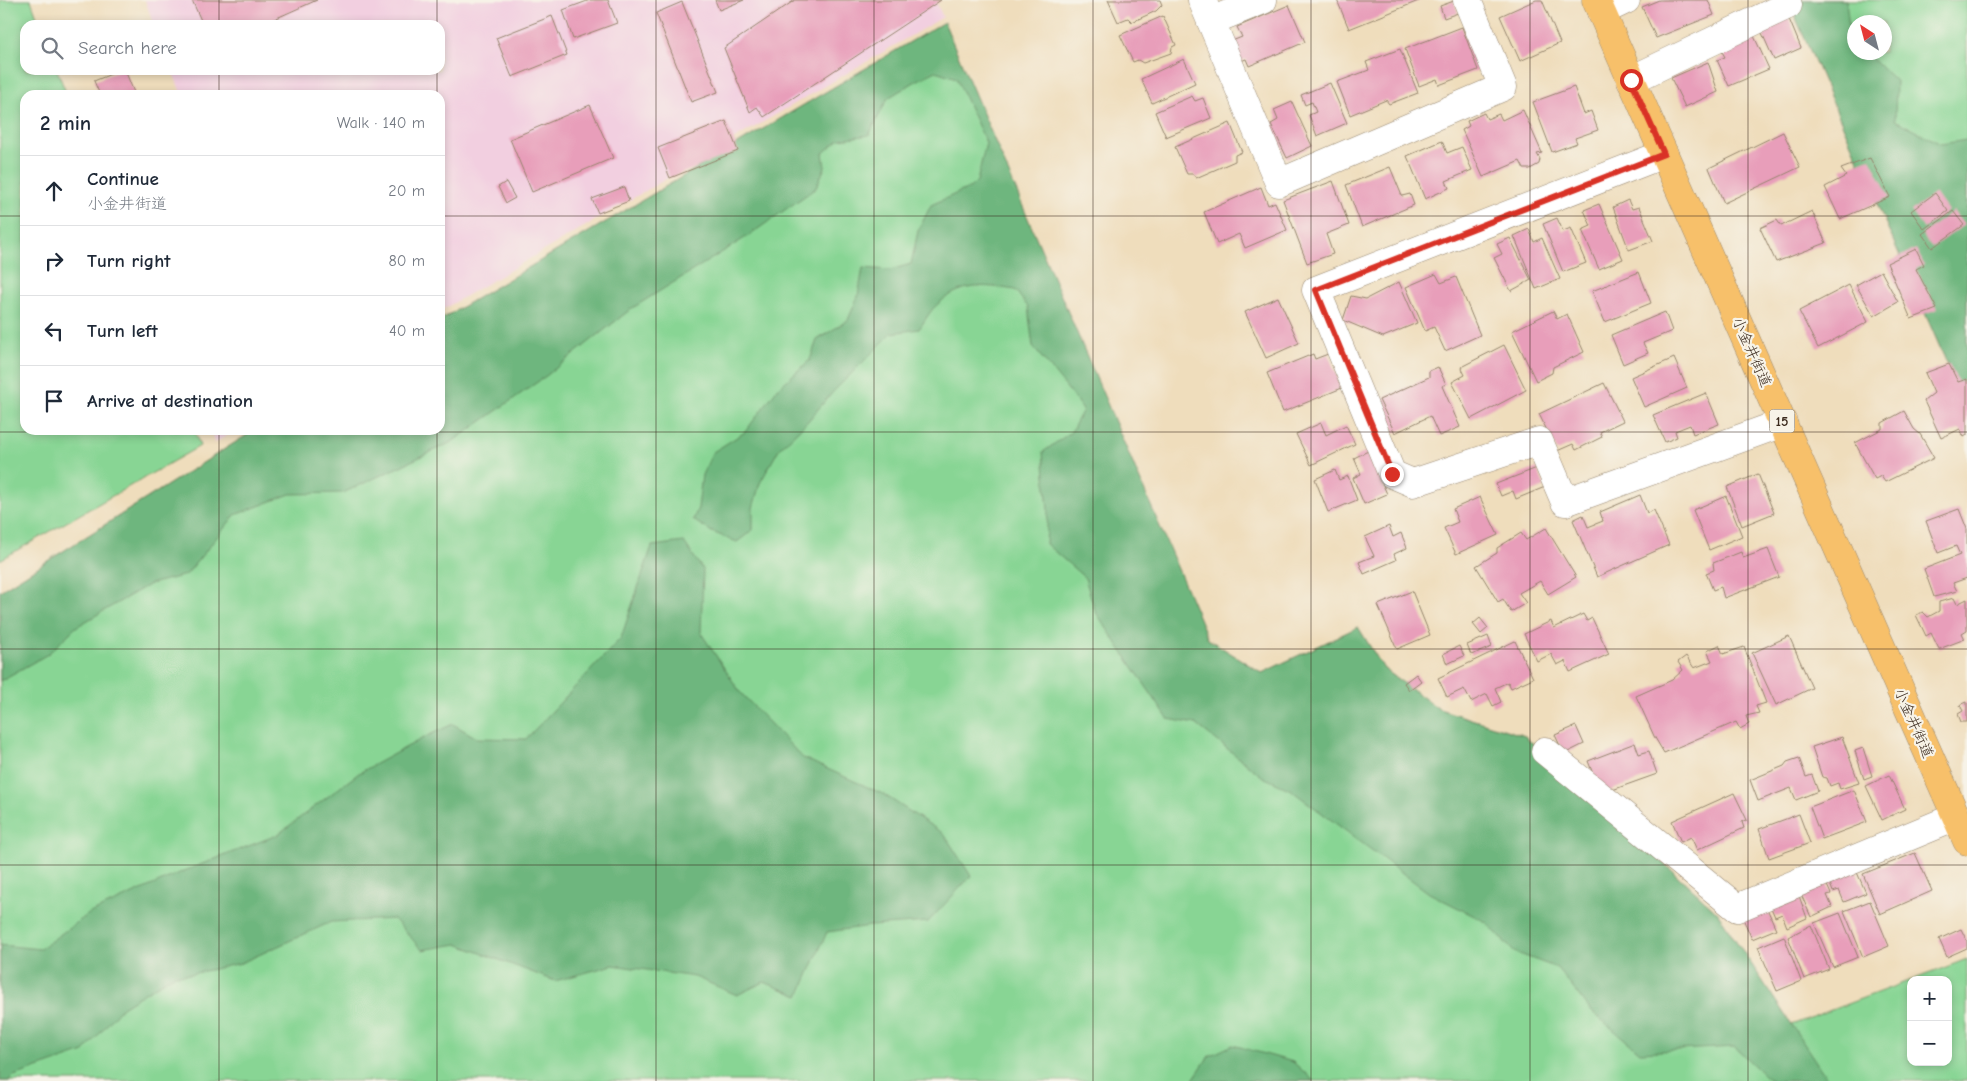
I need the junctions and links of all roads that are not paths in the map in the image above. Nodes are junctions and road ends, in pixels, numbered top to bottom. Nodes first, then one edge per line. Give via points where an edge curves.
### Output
1 (1263, 0) edge
2 (1468, 0) edge
3 (1626, 0) edge
4 (1788, 5) dead end
5 (1599, 6) edge
6 (1206, 10) edge
7 (1631, 80) junction
8 (1664, 154) junction
9 (1783, 423) junction
10 (1545, 751) dead end
11 (1961, 829) edge

1 - 6 lane
2 - 6 lane via 1503,87 1279,184
3 - 5 lane
4 - 7 lane
5 - 7 main road, 小金井街道 / 15
7 - 8 main road, 小金井街道 / 15
8 - 9 main road, 小金井街道 / 15
8 - 9 lane via 1316,290 1392,474 1413,483 1539,441 1565,502
9 - 11 main road, 小金井街道 / 15
10 - 11 lane via 1737,908

